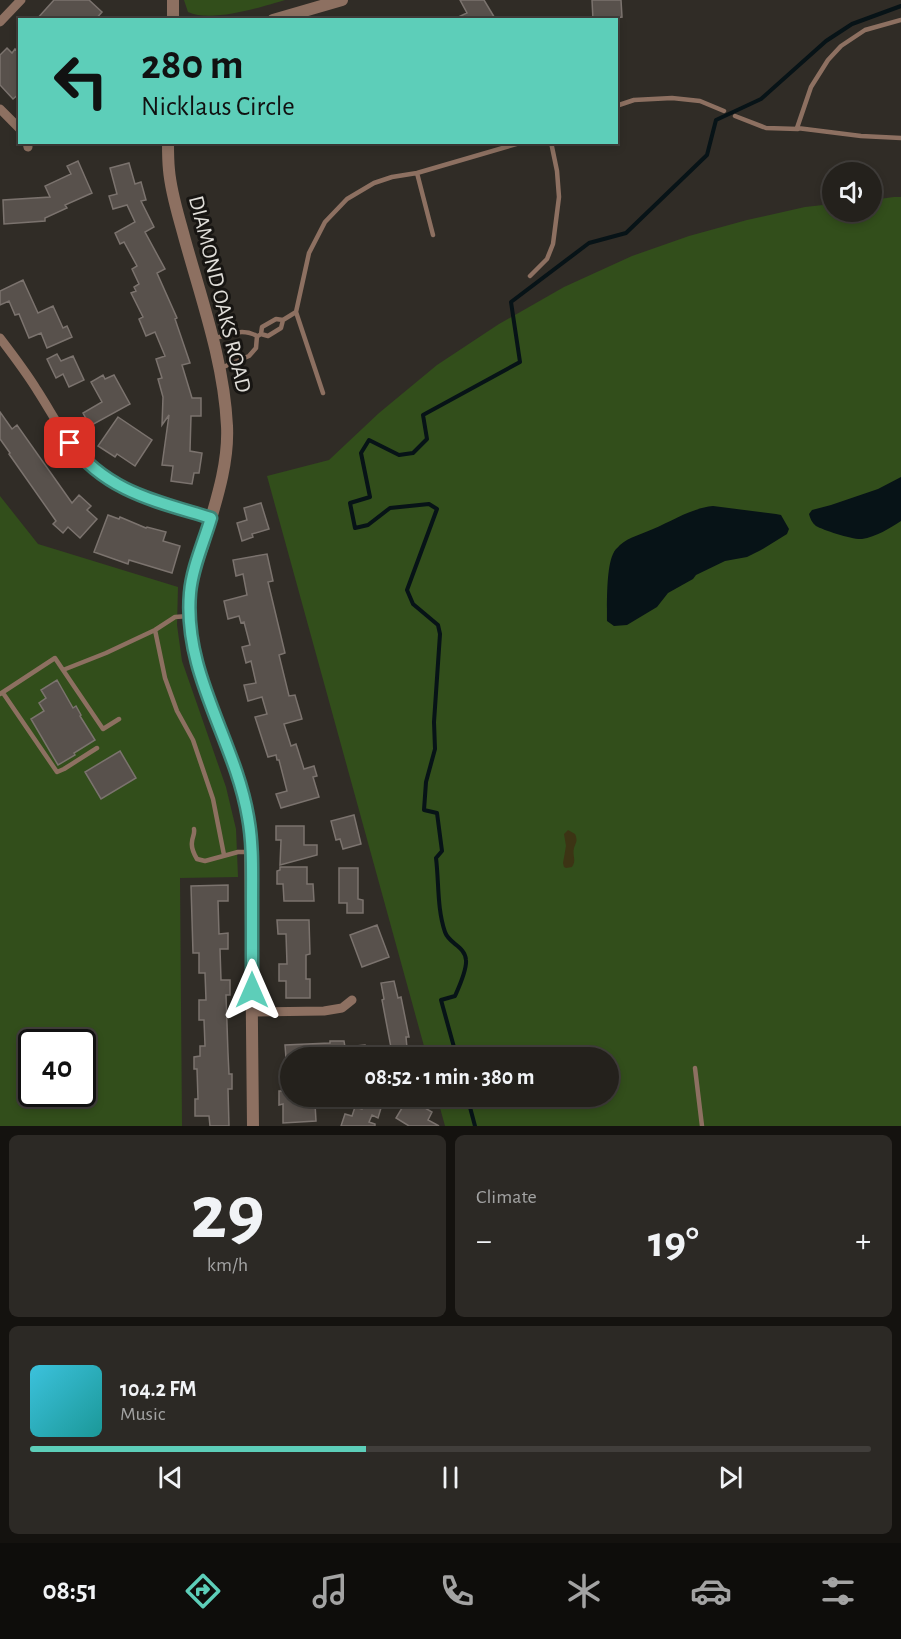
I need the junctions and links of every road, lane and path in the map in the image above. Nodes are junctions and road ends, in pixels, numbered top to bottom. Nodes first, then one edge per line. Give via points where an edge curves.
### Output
1 (21, 0) edge
2 (173, 0) edge
3 (342, 0) edge
4 (173, 18) edge
5 (280, 18) edge
6 (901, 20) edge
7 (0, 22) edge
8 (618, 105) edge
9 (0, 109) edge
10 (724, 111) dead end
11 (735, 116) dead end
12 (18, 127) edge
13 (798, 129) junction
14 (901, 138) edge
15 (168, 144) edge
16 (516, 144) edge
17 (550, 144) edge
18 (417, 173) junction
19 (433, 235) dead end
20 (530, 276) dead end
21 (296, 312) junction
22 (283, 320) junction
23 (259, 335) junction
24 (0, 338) edge
25 (212, 339) junction
26 (220, 368) junction
27 (323, 393) dead end
28 (211, 518) junction
29 (189, 616) junction
30 (154, 630) junction
31 (63, 670) junction
32 (2, 694) edge
33 (119, 719) dead end
34 (97, 747) dead end
35 (194, 829) dead end
36 (252, 852) junction
37 (224, 855) junction
38 (352, 1000) dead end
39 (253, 1012) junction
40 (695, 1068) dead end
41 (253, 1126) edge
42 (702, 1126) edge

1 - 7 street
2 - 4 street
3 - 5 street
6 - 13 lane via 865,30 841,46 810,87
8 - 10 lane via 634,100 672,98 700,101
9 - 12 street
11 - 13 lane via 766,128
13 - 14 lane
15 - 25 street, DIAMOND OAKS ROAD via 176,206
16 - 18 lane
17 - 20 lane via 559,197 553,244 548,260
18 - 19 lane
18 - 21 lane via 374,183 347,199 325,222 309,253
21 - 22 lane
21 - 27 lane
22 - 23 lane via 262,327
22 - 23 lane via 281,327 268,336
23 - 25 lane via 240,332
23 - 26 lane via 249,356
24 - 28 street via 81,458 107,480 137,495
25 - 26 street, DIAMOND OAKS ROAD
26 - 28 street, DIAMOND OAKS ROAD via 226,457
28 - 29 street, DIAMOND OAKS ROAD via 192,582
29 - 30 lane via 175,617
29 - 36 street, DIAMOND OAKS ROAD via 199,670 243,795
30 - 31 lane
30 - 37 lane via 165,678 193,740 213,799
31 - 32 lane via 55,658
31 - 33 lane via 103,729
32 - 34 lane via 57,772
35 - 37 lane via 193,852 197,859 205,861
36 - 37 lane
36 - 39 street, DIAMOND OAKS ROAD
38 - 39 street via 342,1008 324,1011
39 - 41 street, DIAMOND OAKS ROAD
40 - 42 lane

